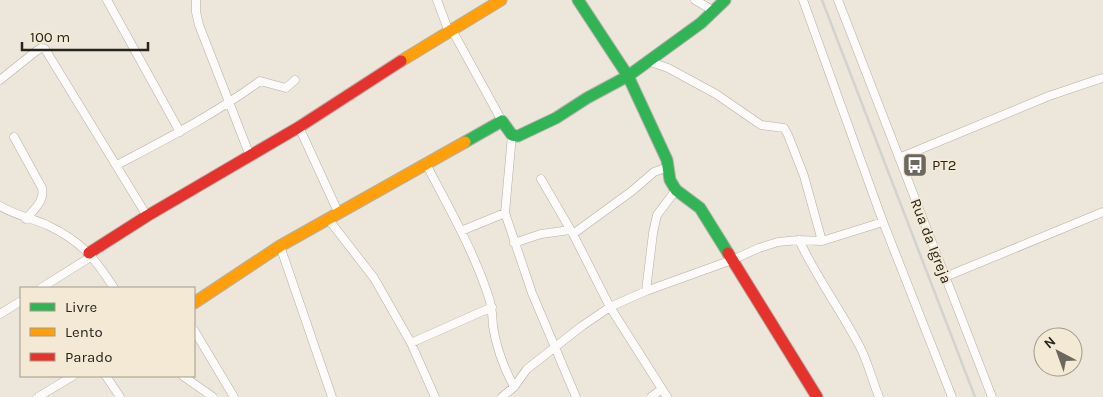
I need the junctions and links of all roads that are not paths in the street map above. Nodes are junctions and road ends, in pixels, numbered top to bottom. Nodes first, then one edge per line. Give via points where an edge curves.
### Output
1 (107, 0) edge
2 (437, 0) edge
3 (578, 0) edge
4 (695, 0) edge
5 (725, 0) edge
6 (803, 0) edge
7 (838, 0) edge
8 (197, 1) edge
9 (496, 1) edge
10 (714, 12) junction
11 (450, 31) junction
12 (648, 61) junction
13 (628, 76) junction
14 (1102, 78) dead end
15 (0, 80) edge
16 (295, 80) dead end
17 (230, 103) junction
18 (502, 121) junction
19 (299, 127) junction
20 (180, 132) junction
21 (512, 136) junction
22 (14, 137) dead end
23 (250, 156) junction
24 (899, 158) junction
25 (426, 164) junction
26 (117, 165) junction
27 (668, 167) junction
28 (541, 179) dead end
29 (676, 190) junction
30 (0, 206) edge
31 (1103, 212) edge
32 (505, 213) junction
33 (147, 216) junction
34 (334, 217) junction
35 (26, 219) junction
36 (883, 222) junction
37 (461, 230) junction
38 (572, 232) junction
39 (799, 240) junction
40 (822, 241) junction
41 (514, 243) junction
42 (280, 246) junction
43 (90, 254) junction
44 (732, 260) junction
45 (945, 277) junction
46 (42, 287) edge
47 (113, 287) edge
48 (646, 291) junction
49 (20, 302) edge
50 (195, 302) edge
51 (610, 307) junction
52 (492, 308) junction
53 (0, 314) edge
54 (195, 332) edge
55 (411, 343) junction
56 (556, 346) junction
57 (71, 377) edge
58 (107, 377) edge
59 (184, 377) edge
60 (514, 387) junction
61 (662, 389) junction
62 (38, 397) edge
63 (120, 397) edge
64 (213, 397) edge
65 (234, 397) edge
66 (332, 397) edge
67 (435, 397) edge
68 (502, 397) edge
69 (576, 397) edge
70 (650, 397) edge
71 (667, 397) edge
72 (818, 397) edge
73 (878, 397) edge
74 (952, 397) edge
75 (992, 397) edge

1 - 20 street
2 - 11 street
3 - 13 street
4 - 10 street
5 - 10 street
6 - 36 street
7 - 24 street, Rua da Igreja
8 - 17 street via 199,25
9 - 11 street
10 - 12 street
11 - 18 street
11 - 19 street
12 - 13 street
12 - 40 street via 716,94 761,125 784,128 804,176
13 - 21 street via 556,118 524,134
13 - 27 street
14 - 24 street via 1049,96
15 - 26 street via 35,52 45,49
16 - 17 street via 286,88 260,81
17 - 20 street
17 - 23 street
18 - 21 street
18 - 25 street
19 - 23 street
19 - 34 street
20 - 26 street
21 - 32 street
22 - 35 street via 43,194 42,200
23 - 33 street
24 - 45 street, Rua da Igreja
25 - 34 street
25 - 37 street
26 - 33 street
27 - 29 street
27 - 38 street via 654,172
28 - 38 street
29 - 44 street via 700,208
29 - 48 street via 657,215
30 - 35 street
31 - 45 street
32 - 37 street
32 - 41 street
33 - 43 street
34 - 42 street
34 - 55 street
35 - 43 street via 45,224 70,237
36 - 40 street
36 - 74 street
37 - 52 street
38 - 41 street via 541,234
38 - 51 street
39 - 40 street
39 - 44 street via 778,242
39 - 73 street via 861,348
41 - 56 street
42 - 50 street
42 - 66 street
43 - 46 street
43 - 47 street
44 - 48 street
44 - 72 street
45 - 75 street, Rua da Igreja
48 - 51 street
49 - 53 street
51 - 56 street
51 - 61 street
52 - 55 street
52 - 60 street via 498,348
54 - 65 street
55 - 67 street
56 - 60 street via 527,369
56 - 69 street
57 - 62 street
58 - 63 street
59 - 64 street
60 - 68 street
61 - 70 street
61 - 71 street

